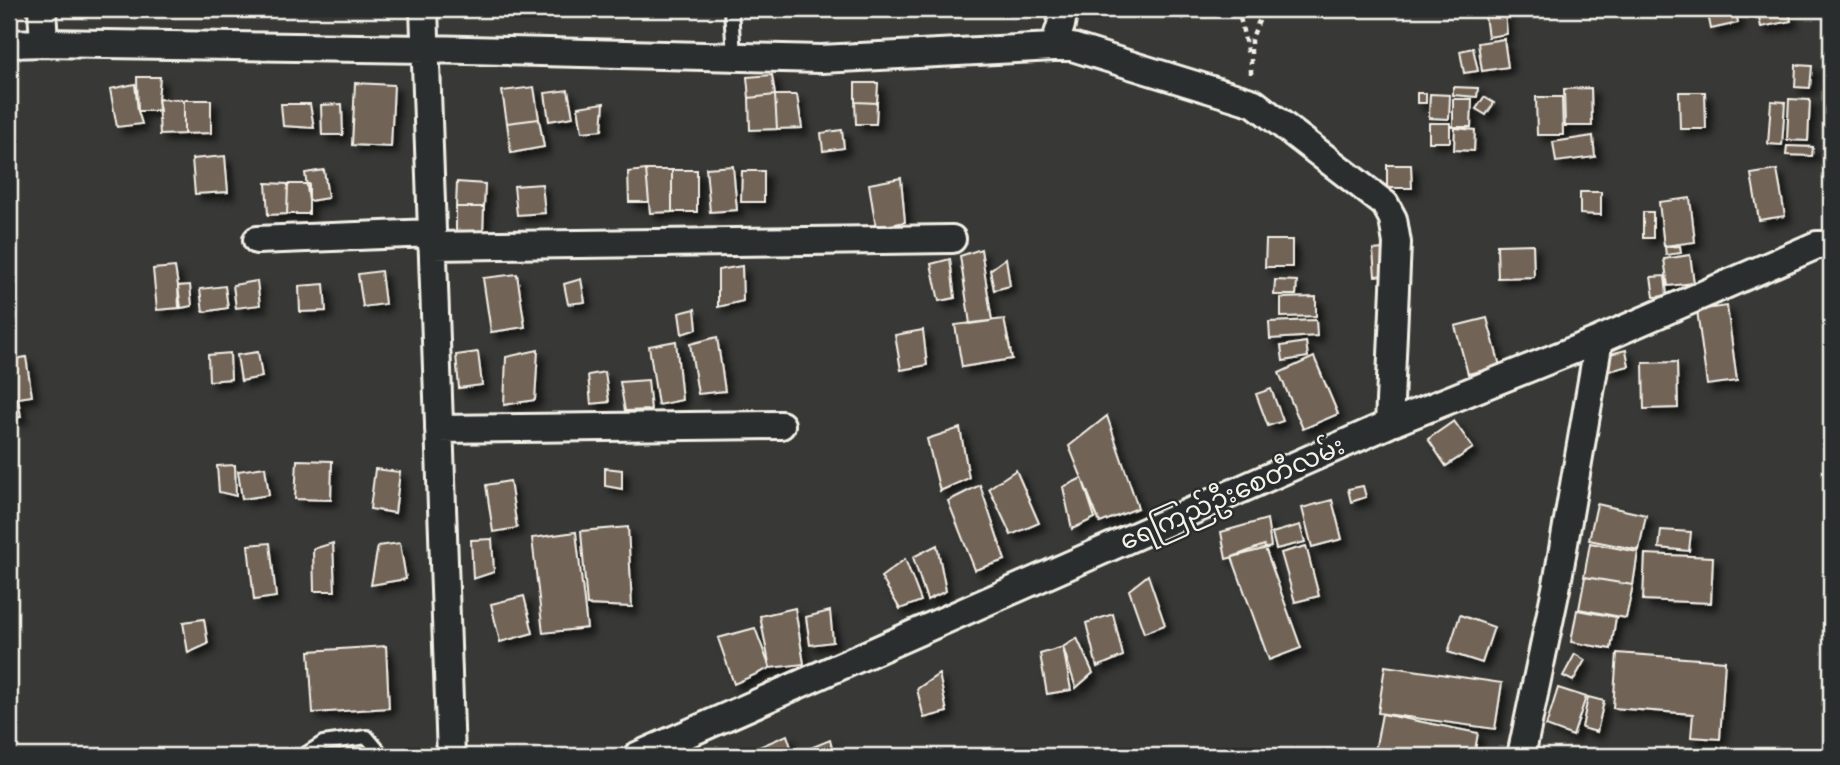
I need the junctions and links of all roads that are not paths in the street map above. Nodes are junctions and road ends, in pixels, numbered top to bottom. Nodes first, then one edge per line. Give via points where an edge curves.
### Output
1 (42, 9) edge
2 (424, 9) edge
3 (731, 9) edge
4 (1064, 9) edge
5 (44, 43) junction
6 (9, 44) edge
7 (1054, 47) junction
8 (426, 49) junction
9 (734, 57) junction
10 (432, 239) junction
11 (952, 239) dead end
12 (257, 240) dead end
13 (1831, 245) edge
14 (1599, 340) junction
15 (1389, 424) junction
16 (781, 425) dead end
17 (439, 429) junction
18 (303, 756) edge
19 (383, 756) edge
20 (451, 756) edge
21 (637, 756) edge
22 (1521, 756) edge

1 - 5 street
2 - 8 street
3 - 9 lane
4 - 7 street
5 - 6 street
5 - 8 street
7 - 9 street via 821,59
7 - 15 street via 1072,47 1254,103 1385,204 1397,243
8 - 9 street
8 - 10 street
10 - 11 street
10 - 12 street
10 - 17 street
13 - 14 street, ရေကြည်ဦးစေတီလမ်း via 1817,245
14 - 15 street, ရေကြည်ဦးစေတီလမ်း
14 - 22 street via 1557,584
15 - 21 street, ရေကြည်ဦးစေတီလမ်း
16 - 17 street
17 - 20 street
18 - 19 lane via 323,743 367,737

